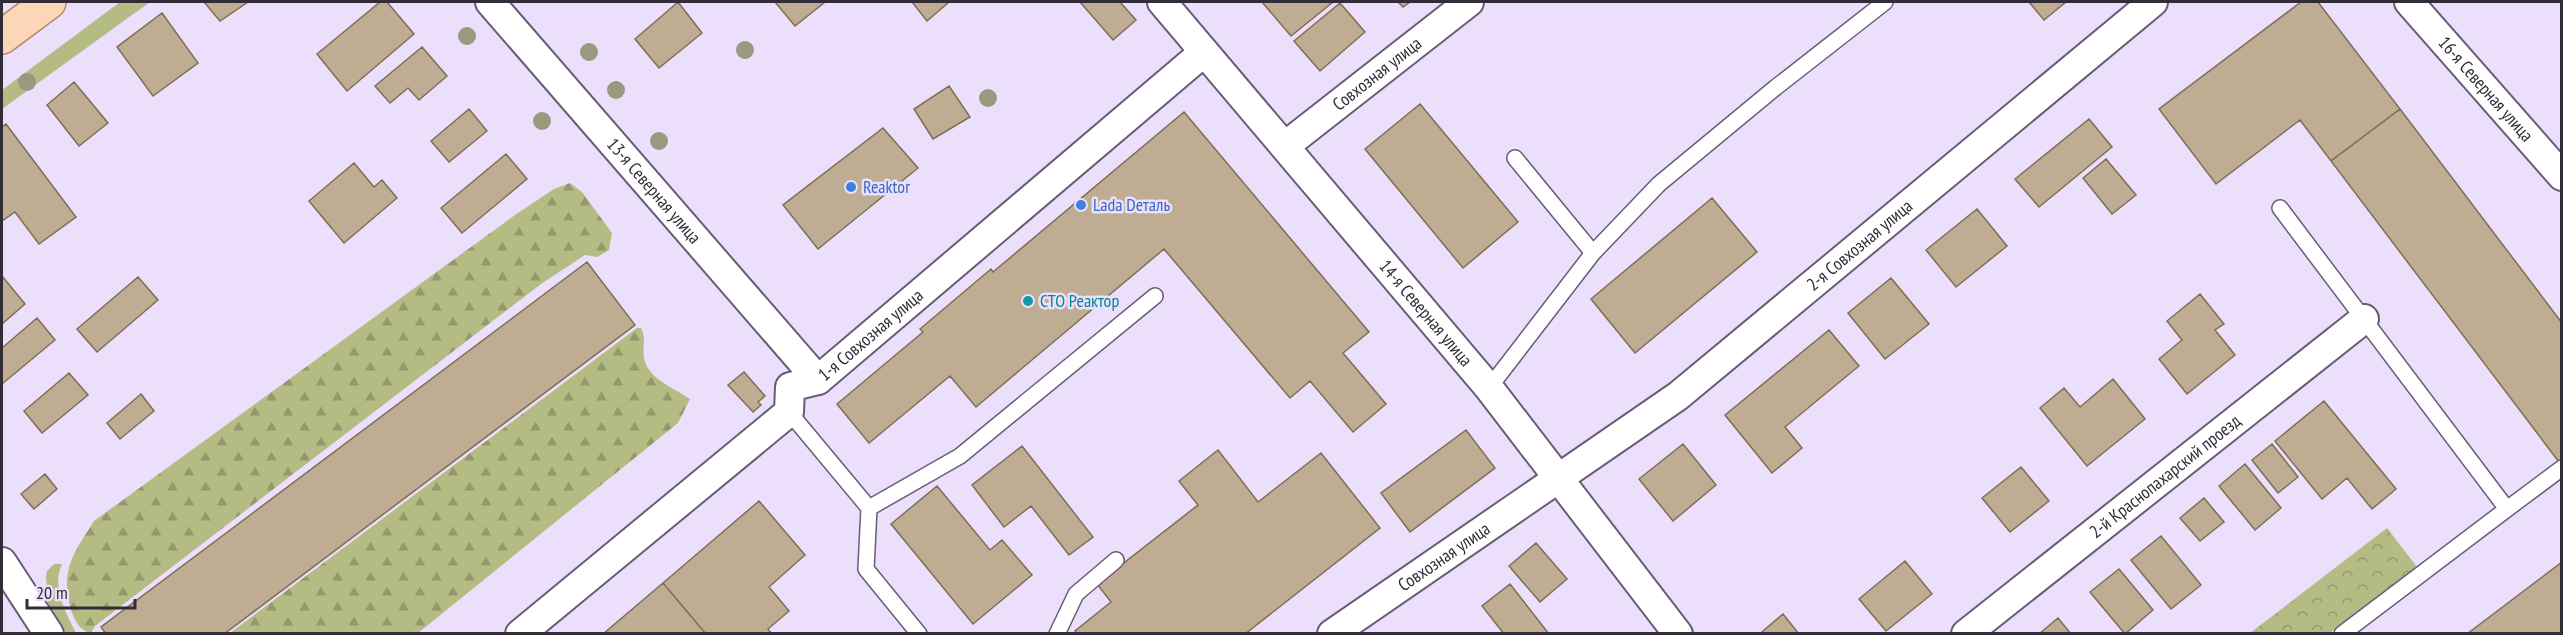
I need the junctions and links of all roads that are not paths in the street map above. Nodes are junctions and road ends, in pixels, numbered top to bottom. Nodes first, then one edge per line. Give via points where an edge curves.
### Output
1 (50, 2) edge
2 (490, 2) edge
3 (1162, 2) edge
4 (1469, 2) edge
5 (1871, 2) edge
6 (1885, 2) edge
7 (2153, 2) edge
8 (2409, 2) edge
9 (1864, 18) junction
10 (2, 38) edge
11 (1204, 52) junction
12 (1285, 146) junction
13 (1515, 158) dead end
14 (2557, 163) edge
15 (2280, 208) dead end
16 (1593, 253) junction
17 (1155, 296) dead end
18 (2364, 319) junction
19 (818, 380) junction
20 (1489, 388) junction
21 (789, 412) junction
22 (2562, 468) edge
23 (1558, 478) junction
24 (869, 508) junction
25 (2507, 509) junction
26 (1116, 560) dead end
27 (2, 562) edge
28 (49, 633) edge
29 (520, 633) edge
30 (920, 633) edge
31 (1057, 633) edge
32 (1332, 633) edge
33 (1678, 633) edge
34 (1966, 633) edge
35 (2342, 633) edge

1 - 10 main road
2 - 19 street, 13-я Северная улица
3 - 11 street, 14-я Северная улица
4 - 12 street, Совхозная улица
5 - 9 lane
6 - 9 lane
7 - 23 street, 2-я Совхозная улица via 1678,396
8 - 14 street, 16-я Северная улица
9 - 16 lane via 1659,184
11 - 12 street, 14-я Северная улица
11 - 19 street, 1-я Совхозная улица
12 - 20 street, 14-я Северная улица
13 - 16 lane
15 - 18 lane
16 - 20 lane
17 - 24 lane via 960,456
18 - 25 lane
18 - 34 street, 2-й Краснопахарский проезд
19 - 21 street, 1-я Совхозная улица via 790,387
20 - 23 street, 14-я Северная улица
21 - 24 lane
21 - 29 street
22 - 25 lane
23 - 32 street, Совхозная улица
23 - 33 street, 14-я Северная улица
24 - 30 lane via 866,569
25 - 35 lane
26 - 31 lane via 1076,594
27 - 28 street

